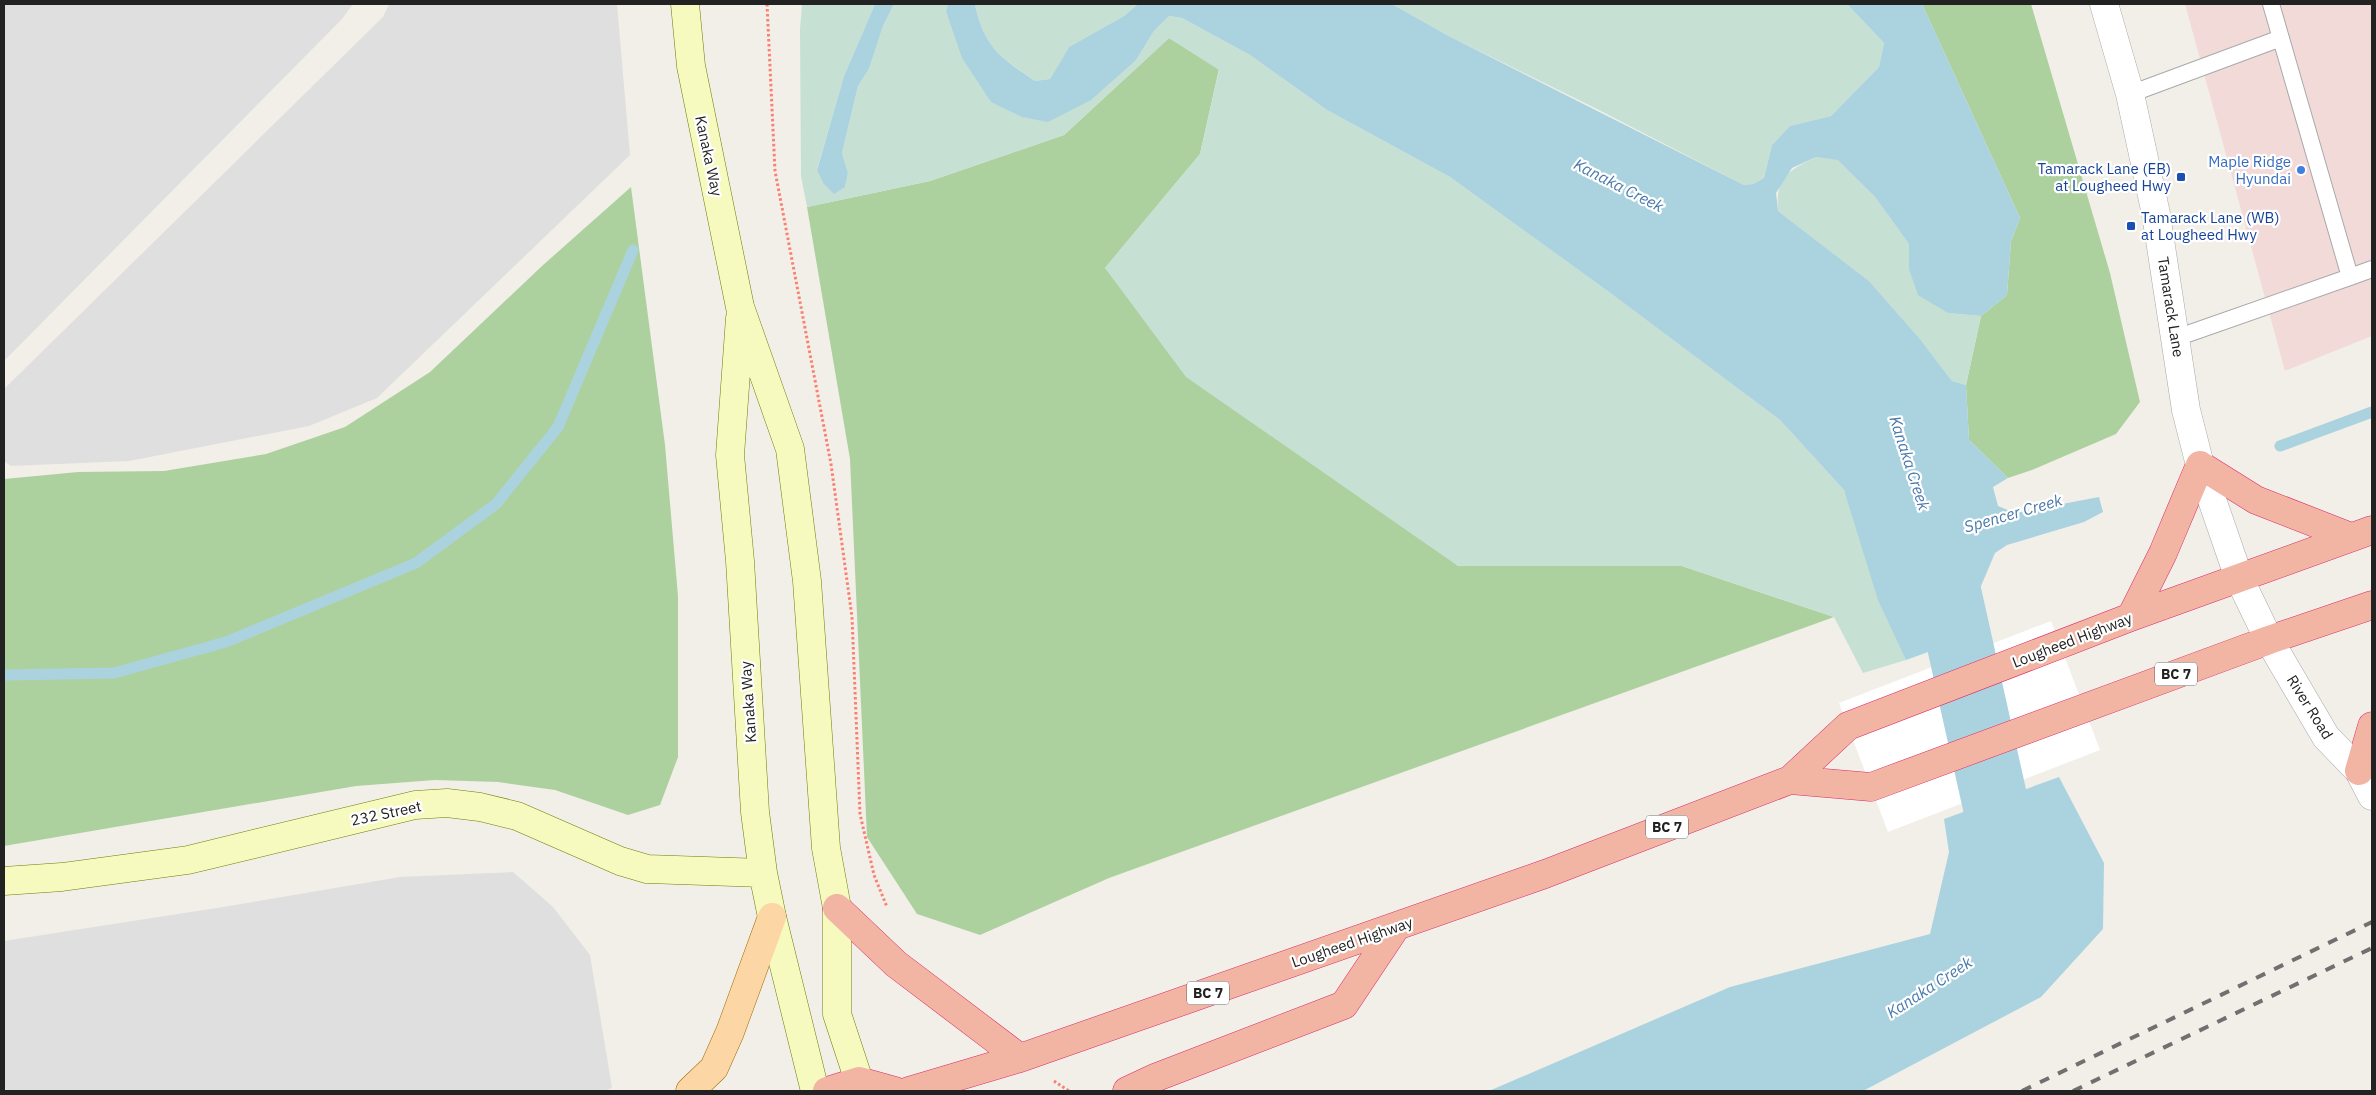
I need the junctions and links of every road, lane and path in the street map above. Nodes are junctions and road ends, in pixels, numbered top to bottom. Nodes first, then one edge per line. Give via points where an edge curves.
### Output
1 (685, 4) edge
2 (2104, 4) edge
3 (2271, 4) edge
4 (2281, 38) junction
5 (2130, 94) junction
6 (2372, 269) edge
7 (2350, 277) junction
8 (740, 307) junction
9 (2176, 338) junction
10 (2200, 465) junction
11 (2362, 534) edge
12 (2239, 578) junction
13 (2372, 605) edge
14 (2131, 616) junction
15 (2269, 640) junction
16 (2372, 726) edge
17 (2359, 771) junction
18 (1790, 780) junction
19 (2372, 796) edge
20 (763, 873) junction
21 (874, 875) dead end
22 (4, 881) edge
23 (837, 908) junction
24 (888, 908) dead end
25 (772, 917) junction
26 (1396, 927) junction
27 (1020, 1058) junction
28 (857, 1087) edge
29 (690, 1091) edge
30 (815, 1091) edge
31 (827, 1091) edge
32 (895, 1091) edge
33 (909, 1091) edge
34 (1127, 1091) edge

1 - 8 main road, Kanaka Way via 691,66
2 - 5 street, Tamarack Lane
3 - 4 lane
4 - 5 lane
4 - 7 lane
5 - 9 street, Tamarack Lane via 2156,214
6 - 7 lane
7 - 9 lane
8 - 20 main road, Kanaka Way via 730,455 740,561 755,812
8 - 23 main road, Kanaka Way via 790,449 807,581 826,848
9 - 10 street, Tamarack Lane via 2186,410
10 - 11 highway via 2256,500
10 - 12 street, Tamarack Lane
10 - 14 highway via 2163,553
11 - 12 highway, Lougheed Highway / BC 7
12 - 14 highway, Lougheed Highway / BC 7
12 - 15 street, River Road
13 - 15 highway, Lougheed Highway / BC 7
14 - 18 highway, Lougheed Highway / BC 7 via 1848,726
15 - 17 street, River Road via 2326,737
15 - 18 highway, Lougheed Highway / BC 7 via 1871,787
16 - 17 highway
17 - 19 street, River Road
18 - 26 highway, Lougheed Highway / BC 7
20 - 22 main road, 232 Street via 647,869 620,861 517,816 447,803 415,805 188,860 62,877
20 - 25 main road, Kanaka Way
21 - 24 path
23 - 27 highway via 896,964
23 - 28 main road, Kanaka Way via 837,1014
25 - 29 main road via 714,1068
25 - 30 main road, Kanaka Way
26 - 27 highway, Lougheed Highway / BC 7
26 - 34 highway via 1344,1006
27 - 33 highway, Lougheed Highway / BC 7
28 - 31 highway
28 - 32 highway

